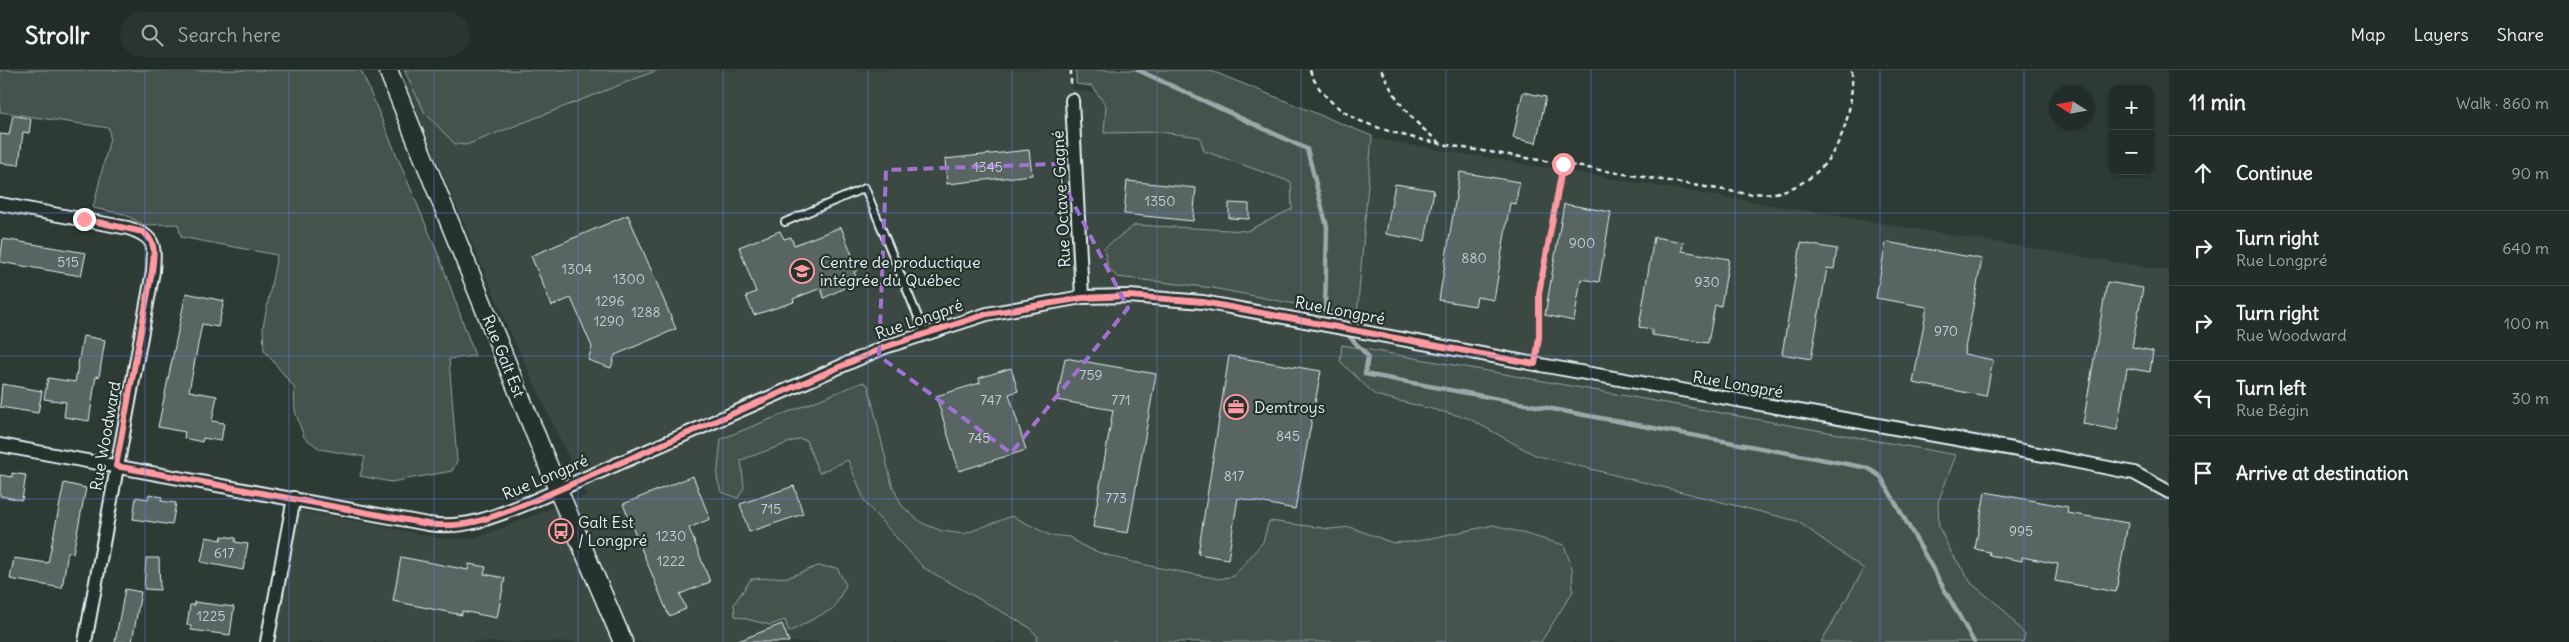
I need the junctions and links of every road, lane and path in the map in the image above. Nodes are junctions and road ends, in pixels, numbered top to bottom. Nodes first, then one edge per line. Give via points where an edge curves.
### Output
1 (388, 70) edge
2 (1310, 70) edge
3 (1381, 70) edge
4 (1852, 70) edge
5 (1072, 100) dead end
6 (1441, 144) junction
7 (1563, 164) junction
8 (0, 204) edge
9 (785, 222) dead end
10 (1082, 298) junction
11 (925, 334) junction
12 (1535, 364) junction
13 (0, 446) edge
14 (116, 466) junction
15 (558, 490) junction
16 (2169, 492) edge
17 (294, 498) junction
18 (85, 642) edge
19 (267, 642) edge
20 (623, 642) edge

1 - 15 street, Rue Galt Est
2 - 6 path via 1327,98 1361,121
3 - 6 path via 1397,102
4 - 7 path via 1853,94 1846,126 1832,155 1815,175 1798,186 1774,193 1748,194
5 - 10 street, Rue Octave-Gagné
6 - 7 path
7 - 12 path via 1539,293
8 - 14 street, Rue Woodward via 128,228 150,237 154,245
9 - 11 lane via 866,188
10 - 11 street, Rue Longpré via 987,314
10 - 12 street, Rue Longpré via 1129,296 1203,302
11 - 15 street, Rue Longpré via 885,347
12 - 16 street, Rue Longpré via 2099,465 2134,473
13 - 14 street, Rue Longpré
14 - 17 street, Rue Longpré
14 - 18 street, Rue Woodward
15 - 17 street, Rue Longpré via 489,519 457,526 428,524
15 - 20 street, Rue Galt Est
17 - 19 street

